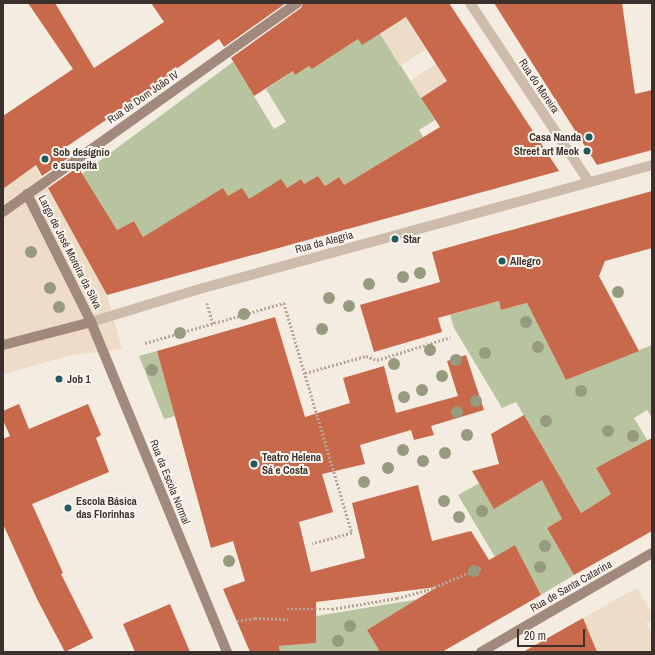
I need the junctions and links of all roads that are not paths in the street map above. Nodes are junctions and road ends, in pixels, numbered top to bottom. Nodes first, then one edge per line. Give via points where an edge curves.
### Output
1 (297, 3) edge
2 (470, 3) edge
3 (652, 165) edge
4 (589, 182) junction
5 (27, 194) junction
6 (3, 212) edge
7 (91, 322) junction
8 (3, 345) edge
9 (652, 553) edge
10 (227, 652) edge
11 (481, 652) edge

1 - 5 main road, Rua de Dom João IV
2 - 4 street, Rua do Moreira
3 - 4 street, Rua da Alegria
4 - 7 street, Rua da Alegria via 203,288
5 - 6 main road, Rua de Dom João IV
5 - 7 main road, Largo de José Moreira da Silva
7 - 8 main road, Rua da Alegria
7 - 10 main road, Rua da Escola Normal
9 - 11 main road, Rua de Santa Catarina

